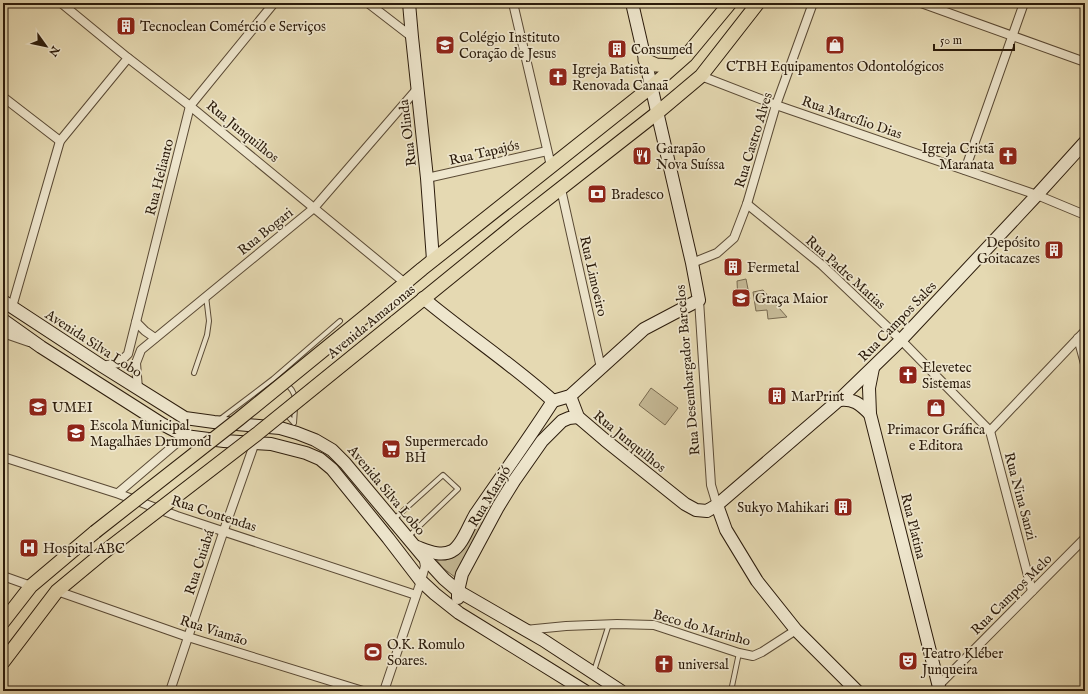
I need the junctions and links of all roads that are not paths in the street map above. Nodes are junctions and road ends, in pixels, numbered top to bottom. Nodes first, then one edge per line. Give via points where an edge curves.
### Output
1 (274, 3) edge
2 (368, 3) edge
3 (409, 3) edge
4 (513, 3) edge
5 (632, 3) edge
6 (730, 3) edge
7 (758, 3) edge
8 (813, 3) edge
9 (921, 3) edge
10 (1024, 3) edge
11 (65, 4) edge
12 (1013, 35) junction
13 (412, 37) junction
14 (128, 58) junction
15 (645, 60) junction
16 (1085, 62) edge
17 (673, 66) junction
18 (701, 76) junction
19 (651, 86) junction
20 (417, 89) junction
21 (3, 97) edge
22 (776, 105) junction
23 (190, 106) junction
24 (657, 113) junction
25 (60, 141) junction
26 (1085, 142) edge
27 (547, 151) junction
28 (551, 166) junction
29 (965, 170) junction
30 (427, 178) junction
31 (561, 189) junction
32 (1038, 195) junction
33 (747, 204) junction
34 (314, 208) junction
35 (1085, 215) edge
36 (433, 260) junction
37 (692, 263) junction
38 (405, 283) junction
39 (206, 296) junction
40 (423, 298) junction
41 (699, 300) junction
42 (6, 308) edge
43 (3, 320) edge
44 (136, 322) junction
45 (340, 322) dead end
46 (1085, 331) edge
47 (3, 333) edge
48 (155, 338) junction
49 (1078, 338) junction
50 (901, 340) junction
51 (41, 347) junction
52 (1085, 364) edge
53 (102, 366) junction
54 (601, 368) junction
55 (873, 368) junction
56 (194, 373) dead end
57 (273, 379) junction
58 (138, 389) junction
59 (570, 396) junction
60 (839, 400) junction
61 (553, 401) junction
62 (870, 414) junction
63 (578, 417) junction
64 (216, 422) junction
65 (280, 428) junction
66 (990, 431) junction
67 (185, 436) junction
68 (255, 442) junction
69 (3, 457) edge
70 (514, 481) junction
71 (118, 493) junction
72 (717, 505) junction
73 (393, 520) junction
74 (472, 520) junction
75 (224, 530) junction
76 (1085, 538) edge
77 (411, 542) junction
78 (422, 555) junction
79 (3, 576) edge
80 (421, 581) junction
81 (31, 586) junction
82 (57, 591) junction
83 (458, 591) junction
84 (1032, 591) junction
85 (416, 595) junction
86 (458, 612) junction
87 (3, 622) edge
88 (609, 624) junction
89 (547, 627) junction
90 (524, 630) junction
91 (796, 630) junction
92 (188, 636) junction
93 (543, 640) junction
94 (1085, 652) edge
95 (739, 653) junction
96 (3, 662) edge
97 (594, 673) junction
98 (1085, 680) edge
99 (940, 688) edge
100 (170, 691) edge
101 (364, 691) edge
102 (384, 691) edge
103 (585, 691) edge
104 (621, 691) edge
105 (731, 691) edge
106 (857, 691) edge

1 - 23 street, Rua Helianto
2 - 13 street
3 - 13 street, Rua Olinda
4 - 27 street
5 - 15 street, Rua Desembargador Barcelos
6 - 17 main road, Avenida Amazonas via 686,56
7 - 18 main road, Avenida Amazonas
8 - 22 street, Rua Castro Alves
9 - 12 street
10 - 12 street
11 - 14 street, Rua Junquilhos
12 - 16 street
12 - 29 street
13 - 20 street, Rua Olinda
14 - 23 street, Rua Junquilhos
14 - 25 street
15 - 17 main road via 656,65
15 - 19 street, Rua Desembargador Barcelos
17 - 19 main road, Avenida Amazonas
18 - 22 street, Rua Marcílio Dias
18 - 24 main road, Avenida Amazonas
19 - 24 street, Rua Desembargador Barcelos
19 - 28 main road, Avenida Amazonas
20 - 30 street, Rua Olinda
20 - 34 street, Rua Bogari
21 - 25 street
22 - 29 street, Rua Marcílio Dias
22 - 33 street, Rua Castro Alves
23 - 34 street, Rua Junquilhos
23 - 44 street, Rua Helianto
24 - 31 main road, Avenida Amazonas
24 - 37 street, Rua Desembargador Barcelos
25 - 42 street
26 - 32 street, Rua Campos Sales
27 - 28 street
27 - 30 street, Rua Tapajós
28 - 36 main road, Avenida Amazonas
29 - 32 street, Rua Marcílio Dias
30 - 36 street, Rua Olinda
31 - 40 main road, Avenida Amazonas
31 - 54 street, Rua Limoeiro
32 - 35 street, Rua Marcílio Dias
32 - 50 street, Rua Campos Sales
33 - 37 street, Rua Castro Alves via 734,238 717,253
33 - 50 street, Rua Padre Matias via 822,265
34 - 38 street, Rua Junquilhos
34 - 39 street, Rua Bogari
36 - 38 main road, Avenida Amazonas
37 - 41 street, Rua Desembargador Barcelos
38 - 81 main road, Avenida Amazonas, bridge
39 - 48 street, Rua Bogari
39 - 56 lane via 209,321 207,335
40 - 61 street
40 - 82 main road, Avenida Amazonas, bridge via 257,434
41 - 54 street via 644,329
41 - 72 street, Rua Desembargador Barcelos via 711,485
42 - 53 street, Avenida Silva Lobo
43 - 51 street, Avenida Silva Lobo
44 - 48 street
44 - 53 street, Rua Helianto via 128,354 119,363
45 - 57 lane, Avenida Amazonas
46 - 49 street
47 - 51 street
48 - 58 street, Rua Bogari via 140,350 136,363
49 - 52 street
49 - 66 street
50 - 55 street, Rua Campos Sales
50 - 66 street, Rua Padre Matias
51 - 67 street, Avenida Silva Lobo
53 - 58 street, Avenida Silva Lobo
54 - 59 street
55 - 60 street, Rua Campos Sales
55 - 62 street, Rua Platina via 869,388
57 - 64 lane, Avenida Amazonas
57 - 65 lane via 288,385 295,395 294,423 286,413 276,420 275,425
58 - 64 street, Avenida Silva Lobo via 184,418
59 - 61 street
59 - 63 street, Rua Junquilhos
60 - 62 street via 847,398 854,401
60 - 72 street, Rua Campos Sales
61 - 74 street, Rua Marajó
62 - 99 street, Rua Platina
63 - 70 street, Rua Marajó via 562,421 542,441
63 - 72 street, Rua Junquilhos via 685,504 696,510 707,511
64 - 65 street, Avenida Silva Lobo
65 - 73 street, Avenida Silva Lobo via 315,440 332,450
66 - 84 street, Rua Nina Sanzi
67 - 68 street, Avenida Silva Lobo
67 - 71 street
68 - 75 street, Rua Cuiabá
68 - 80 street, Avenida Silva Lobo via 306,453 332,469
69 - 71 street, Rua Contendas
70 - 74 street
70 - 83 street, Rua Marajó via 462,574
71 - 75 street, Rua Contendas via 174,515
72 - 91 street, Rua Desembargador Barcelos via 726,530 757,581
73 - 77 street, Avenida Silva Lobo
73 - 77 lane via 443,475 458,489
74 - 77 street, Rua Marajó via 458,546 446,554 433,553
75 - 85 street, Rua Contendas
75 - 92 street, Rua Cuiabá
76 - 84 street, Rua Campos Melo
77 - 78 street, Avenida Silva Lobo
78 - 80 street via 425,566
78 - 83 street, Avenida Silva Lobo
79 - 81 street
80 - 85 street
80 - 86 street, Avenida Silva Lobo
81 - 87 main road, Avenida Amazonas
82 - 92 street, Rua Viamão
82 - 96 main road, Avenida Amazonas
83 - 86 street, Rua Marajó
83 - 90 street, Avenida Silva Lobo
84 - 99 street, Rua Campos Melo
85 - 102 street
86 - 103 street, Avenida Silva Lobo
88 - 89 street, Beco do Marinho
88 - 95 street, Beco do Marinho via 654,625
88 - 97 lane
89 - 90 street, Beco do Marinho
89 - 93 street via 540,632
90 - 93 street, Avenida Silva Lobo
91 - 95 street, Beco do Marinho via 753,656
91 - 106 street, Rua Desembargador Barcelos
92 - 100 street, Rua Cuiabá
92 - 101 street, Rua Viamão
93 - 97 street, Avenida Silva Lobo
94 - 98 street
95 - 105 lane
97 - 104 street, Avenida Silva Lobo

